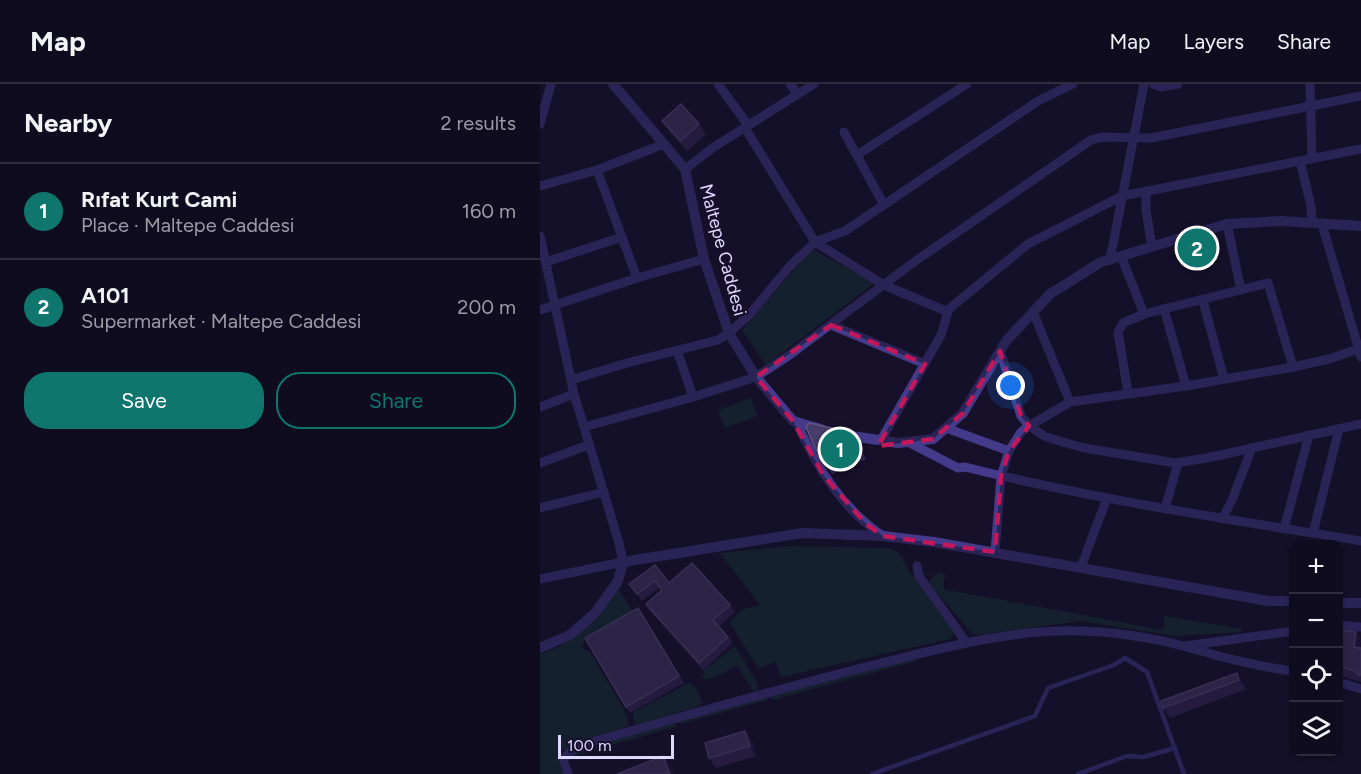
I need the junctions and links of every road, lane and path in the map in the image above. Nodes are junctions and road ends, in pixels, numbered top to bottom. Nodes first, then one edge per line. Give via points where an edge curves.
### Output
1 (551, 84) edge
2 (613, 84) edge
3 (718, 84) edge
4 (790, 84) edge
5 (814, 84) edge
6 (967, 84) edge
7 (1073, 84) edge
8 (1144, 84) edge
9 (1153, 84) edge
10 (1178, 84) edge
11 (1310, 84) edge
12 (798, 94) junction
13 (1361, 96) edge
14 (1311, 105) junction
15 (540, 124) edge
16 (747, 126) junction
17 (844, 132) dead end
18 (1132, 138) junction
19 (664, 144) junction
20 (1361, 149) edge
21 (857, 155) junction
22 (1312, 159) junction
23 (1300, 161) junction
24 (685, 169) junction
25 (597, 170) junction
26 (540, 186) edge
27 (1146, 191) junction
28 (1122, 196) junction
29 (884, 205) junction
30 (1317, 223) junction
31 (1227, 224) junction
32 (1361, 226) edge
33 (540, 236) edge
34 (622, 237) junction
35 (815, 242) junction
36 (1152, 247) junction
37 (1121, 256) junction
38 (704, 259) junction
39 (1110, 260) junction
40 (546, 262) junction
41 (637, 278) junction
42 (884, 285) junction
43 (1241, 290) junction
44 (1203, 300) junction
45 (555, 305) junction
46 (1164, 309) junction
47 (540, 310) edge
48 (948, 312) junction
49 (1033, 312) junction
50 (1144, 314) junction
51 (831, 325) junction
52 (1357, 330) edge
53 (729, 333) junction
54 (677, 350) junction
55 (1000, 351) junction
56 (1360, 353) edge
57 (925, 364) junction
58 (1293, 367) junction
59 (756, 376) junction
60 (1224, 379) junction
61 (571, 380) junction
62 (1186, 386) junction
63 (1128, 393) junction
64 (574, 394) junction
65 (693, 397) junction
66 (1070, 402) junction
67 (540, 407) edge
68 (796, 422) junction
69 (1361, 424) edge
70 (1029, 426) junction
71 (584, 427) junction
72 (946, 428) junction
73 (1339, 429) junction
74 (1309, 435) junction
75 (881, 440) junction
76 (908, 442) junction
77 (588, 445) junction
78 (1252, 448) junction
79 (1009, 451) junction
80 (540, 463) edge
81 (1178, 463) junction
82 (1000, 476) junction
83 (604, 492) junction
84 (1107, 498) junction
85 (540, 508) edge
86 (1165, 509) junction
87 (1222, 519) junction
88 (1284, 529) junction
89 (1313, 533) junction
90 (883, 536) junction
91 (1361, 541) edge
92 (995, 552) junction
93 (623, 562) junction
94 (917, 566) dead end
95 (1081, 567) junction
96 (540, 579) edge
97 (1289, 601) edge
98 (1343, 603) edge
99 (1361, 603) edge
100 (1343, 625) edge
101 (1361, 627) edge
102 (1289, 632) edge
103 (966, 642) junction
104 (1182, 646) junction
105 (540, 648) edge
106 (1289, 670) edge
107 (1343, 684) edge
108 (1361, 689) edge
109 (1175, 748) junction
110 (568, 774) edge
111 (872, 774) edge
112 (1078, 774) edge
113 (1184, 774) edge

1 - 15 street
2 - 19 street, Maltepe Caddesi
3 - 16 street
4 - 12 street
5 - 12 street
6 - 21 street
7 - 29 street via 1038,101
8 - 18 street
9 - 10 street
11 - 14 street
12 - 16 street
13 - 14 street
14 - 18 street via 1151,138
14 - 22 street
16 - 24 street
16 - 35 street
17 - 21 street
18 - 28 street
18 - 42 street via 1091,140
19 - 24 street, Maltepe Caddesi
19 - 25 street
20 - 22 street
21 - 29 street
22 - 23 street
23 - 27 street
23 - 30 street
24 - 38 street, Maltepe Caddesi
25 - 26 street
25 - 34 street
27 - 28 street
27 - 36 street
28 - 39 street
28 - 48 street via 1028,244
29 - 35 street via 845,231
30 - 31 street
30 - 32 street
30 - 52 street
31 - 36 street
31 - 43 street
33 - 40 street
34 - 40 street
34 - 41 street
35 - 42 street
35 - 53 street
36 - 37 street
37 - 39 street
37 - 50 street
38 - 41 street
38 - 53 street, Maltepe Caddesi
39 - 49 street via 1050,294
40 - 45 street
41 - 45 street
42 - 48 street
42 - 51 street
43 - 44 street
43 - 58 street via 1268,284
44 - 46 street
44 - 60 street
45 - 47 street
45 - 61 street
46 - 50 street
46 - 62 street
48 - 57 street
49 - 55 street
49 - 66 street
50 - 63 street via 1123,323 1118,332
51 - 57 street
51 - 59 street
52 - 56 street
53 - 54 street via 718,340
53 - 59 street, Maltepe Caddesi
54 - 61 street
54 - 65 street
55 - 70 street via 1021,416
55 - 72 street via 963,413
56 - 58 street
57 - 75 street
58 - 60 street
59 - 65 street
59 - 68 street, Maltepe Caddesi
60 - 62 street
61 - 64 street
62 - 63 street
63 - 66 street
64 - 67 street
64 - 71 street
65 - 71 street
66 - 70 street
68 - 75 street
68 - 90 street via 824,476 866,524
69 - 73 street
70 - 79 street
70 - 81 street via 1046,437 1084,448
71 - 77 street
72 - 76 street via 933,439
72 - 79 street
73 - 74 street
73 - 89 street
74 - 78 street
74 - 88 street
75 - 76 street
76 - 82 street via 958,468
77 - 80 street
77 - 83 street
78 - 81 street
78 - 87 street
79 - 82 street
81 - 86 street
82 - 84 street
82 - 92 street
83 - 85 street
83 - 93 street
84 - 86 street
84 - 95 street
86 - 87 street
87 - 88 street
88 - 89 street
89 - 91 street
90 - 92 street
90 - 93 street via 802,533
92 - 95 street
93 - 96 street
93 - 105 street via 618,581 595,614 570,635
94 - 103 street via 919,576
95 - 97 street via 1268,601
98 - 99 street
100 - 101 street
102 - 104 street
103 - 104 street via 1080,631
103 - 110 street via 592,742 563,759
104 - 106 street
107 - 108 street
109 - 111 lane via 1147,672 1125,658 1048,688 1035,716
109 - 112 lane via 1143,757 1127,756
109 - 113 lane

